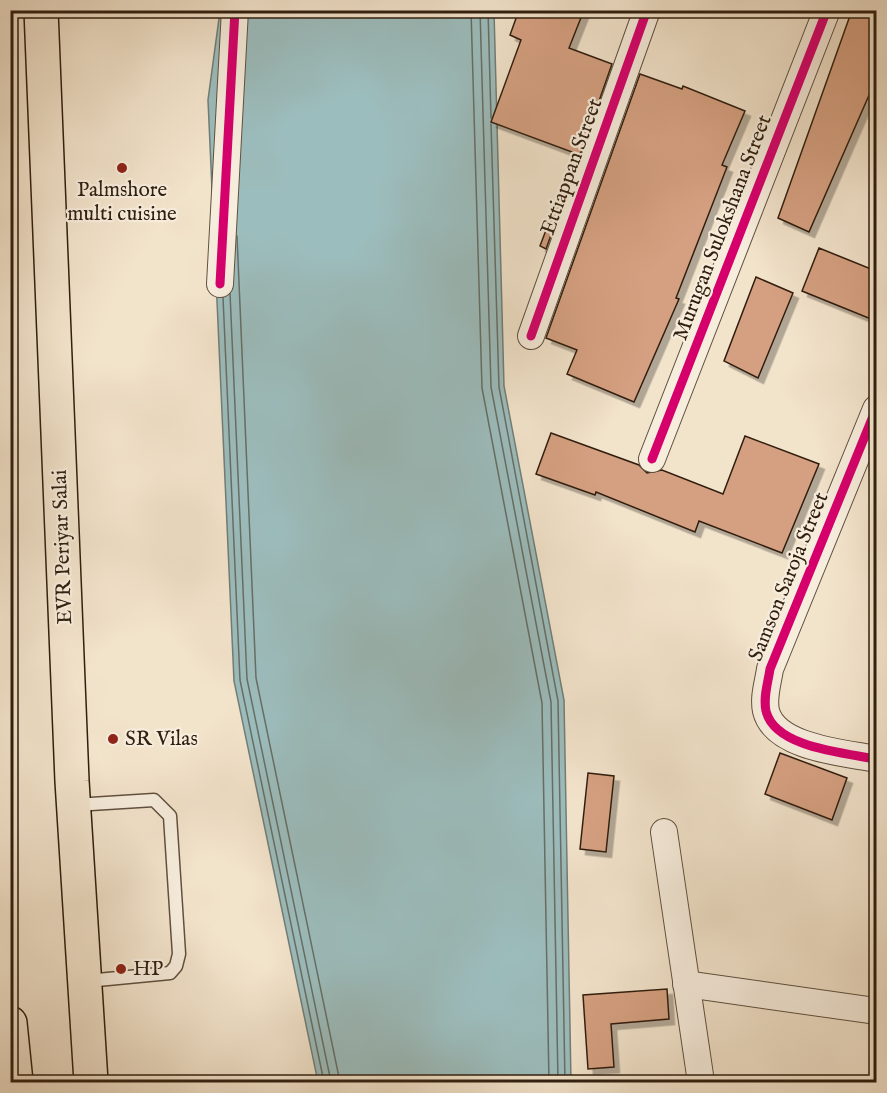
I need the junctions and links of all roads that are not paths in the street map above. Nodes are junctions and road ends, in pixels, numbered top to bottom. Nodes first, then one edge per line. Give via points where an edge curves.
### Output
1 (41, 10) edge
2 (236, 10) edge
3 (647, 10) edge
4 (827, 10) edge
5 (220, 284) dead end
6 (531, 336) dead end
7 (876, 409) edge
8 (652, 459) dead end
9 (876, 759) edge
10 (73, 805) junction
11 (664, 832) dead end
12 (84, 981) junction
13 (686, 984) junction
14 (876, 1011) edge
15 (10, 1023) edge
16 (16, 1083) edge
17 (91, 1083) edge
18 (701, 1083) edge

1 - 10 main road, EVR Periyar Salai
2 - 5 street
3 - 6 street, Ettiappan Street
4 - 8 street, Murugan Sulokshana Street
7 - 9 street, Samson Saroja Street via 770,669 765,698 767,713 787,736 813,747
10 - 12 main road, EVR Periyar Salai
10 - 12 lane via 154,800 170,816 172,839 179,954 176,966 170,973
11 - 13 street
12 - 17 main road, EVR Periyar Salai
13 - 14 street
13 - 18 street
15 - 16 main road

